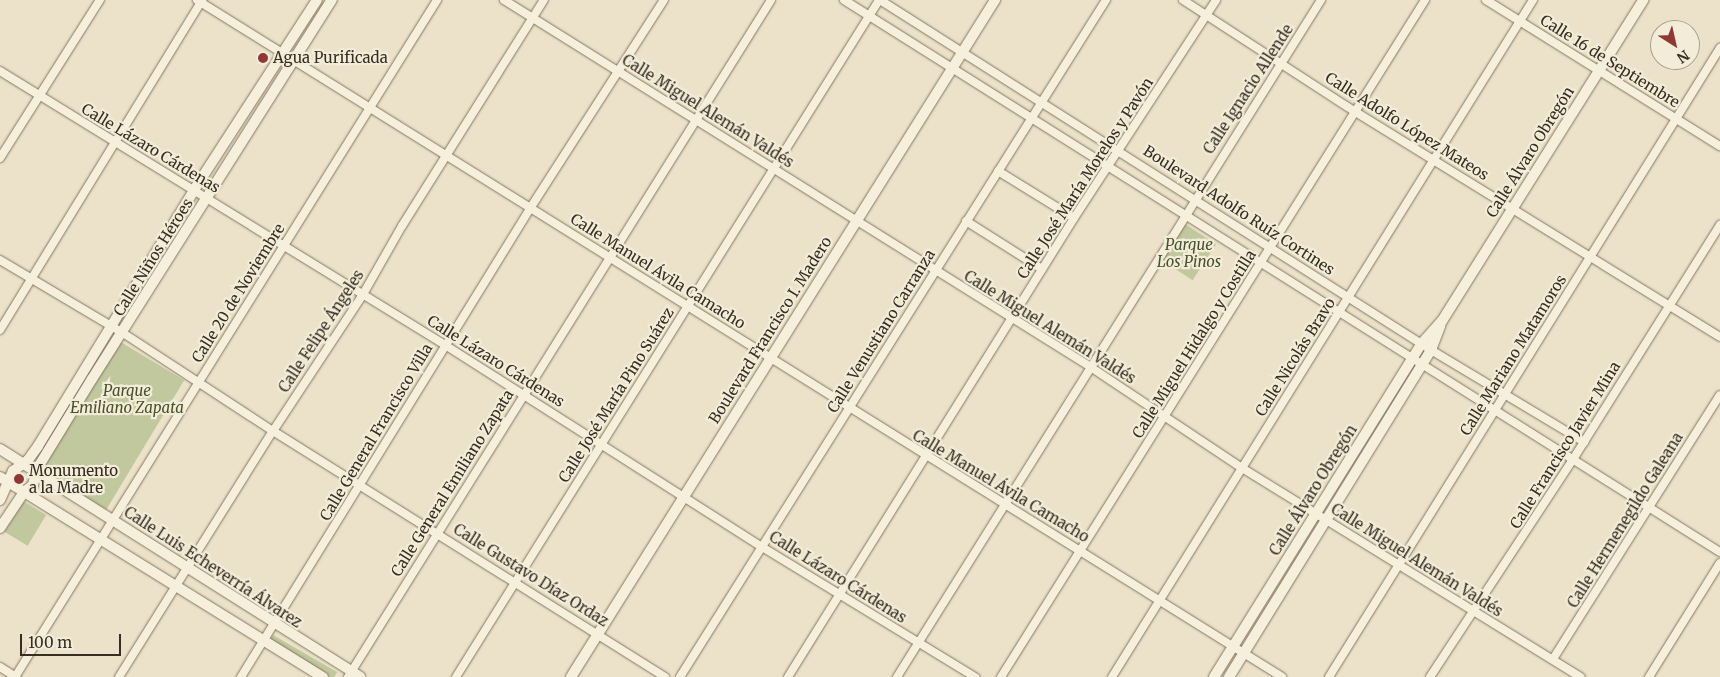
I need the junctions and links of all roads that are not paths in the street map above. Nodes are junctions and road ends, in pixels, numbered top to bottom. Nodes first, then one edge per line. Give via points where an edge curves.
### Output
1 (100, 0) edge
2 (317, 0) edge
3 (332, 0) edge
4 (437, 0) edge
5 (504, 0) edge
6 (544, 0) edge
7 (664, 0) edge
8 (771, 0) edge
9 (844, 0) edge
10 (879, 0) edge
11 (995, 0) edge
12 (1106, 0) edge
13 (1183, 0) edge
14 (1216, 0) edge
15 (1320, 0) edge
16 (1425, 0) edge
17 (1486, 0) edge
18 (1533, 0) edge
19 (1643, 0) edge
20 (200, 1) edge
21 (1207, 15) junction
22 (869, 16) junction
23 (533, 18) junction
24 (1519, 21) junction
25 (1720, 48) edge
26 (964, 52) junction
27 (282, 53) junction
28 (294, 61) junction
29 (1281, 63) junction
30 (953, 69) junction
31 (0, 71) edge
32 (619, 71) junction
33 (1598, 72) junction
34 (39, 97) junction
35 (1042, 102) junction
36 (369, 108) junction
37 (1354, 111) junction
38 (1031, 118) junction
39 (1678, 119) junction
40 (696, 120) junction
41 (115, 141) junction
42 (1720, 146) edge
43 (1120, 150) junction
44 (446, 156) junction
45 (0, 158) edge
46 (1434, 159) junction
47 (772, 167) junction
48 (1108, 168) junction
49 (998, 171) junction
50 (194, 190) junction
51 (207, 198) junction
52 (1194, 199) junction
53 (531, 207) junction
54 (1513, 208) junction
55 (1184, 215) junction
56 (1074, 218) junction
57 (856, 220) junction
58 (966, 221) junction
59 (1720, 226) edge
60 (284, 247) junction
61 (1271, 247) junction
62 (609, 257) junction
63 (1591, 257) junction
64 (0, 260) edge
65 (1261, 264) junction
66 (1042, 269) junction
67 (934, 272) junction
68 (32, 278) junction
69 (362, 296) junction
70 (1348, 296) junction
71 (1670, 306) junction
72 (688, 307) junction
73 (1338, 313) junction
74 (1011, 318) junction
75 (1442, 321) junction
76 (111, 326) junction
77 (0, 330) edge
78 (123, 333) junction
79 (1720, 337) edge
80 (1422, 343) junction
81 (446, 345) junction
82 (1431, 350) junction
83 (770, 358) junction
84 (1412, 360) junction
85 (1089, 366) junction
86 (1421, 366) junction
87 (198, 382) junction
88 (525, 395) junction
89 (1504, 395) junction
90 (1720, 395) edge
91 (848, 409) junction
92 (1493, 411) junction
93 (1166, 417) junction
94 (273, 431) junction
95 (1584, 442) junction
96 (601, 443) junction
97 (0, 449) edge
98 (925, 457) junction
99 (1572, 462) junction
100 (24, 463) junction
101 (1242, 468) junction
102 (36, 471) junction
103 (4, 480) edge
104 (361, 484) junction
105 (24, 492) junction
106 (684, 496) junction
107 (0, 500) edge
108 (1004, 505) junction
109 (1650, 508) junction
110 (1316, 513) junction
111 (112, 519) junction
112 (1326, 520) junction
113 (0, 528) edge
114 (438, 532) junction
115 (100, 538) junction
116 (762, 547) junction
117 (1080, 551) junction
118 (1720, 552) edge
119 (1720, 563) edge
120 (1398, 565) junction
121 (186, 568) junction
122 (517, 582) junction
123 (176, 586) junction
124 (839, 596) junction
125 (1160, 600) junction
126 (1474, 613) junction
127 (274, 624) junction
128 (598, 633) junction
129 (264, 641) junction
130 (919, 643) junction
131 (1233, 646) junction
132 (1244, 653) junction
133 (1553, 659) junction
134 (0, 667) edge
135 (353, 675) edge
136 (15, 677) edge
137 (119, 677) edge
138 (240, 677) edge
139 (323, 677) edge
140 (456, 677) edge
141 (570, 677) edge
142 (665, 677) edge
143 (680, 677) edge
144 (788, 677) edge
145 (897, 677) edge
146 (975, 677) edge
147 (1001, 677) edge
148 (1112, 677) edge
149 (1214, 677) edge
150 (1229, 677) edge
151 (1282, 677) edge
152 (1329, 677) edge
153 (1430, 677) edge
154 (1581, 677) edge
155 (1649, 677) edge

1 - 34 street
2 - 27 street, Calle Niños Héroes
3 - 28 street, Calle Niños Héroes
4 - 36 street, Calle 20 de Noviembre
5 - 23 street, Calle Miguel Alemán Valdés
6 - 23 street, Calle Felipe Ángeles
7 - 32 street, Calle General Francisco Villa
8 - 40 street, Calle General Emiliano Zapata
9 - 22 street
10 - 22 street, Calle José María Pino Suárez
10 - 26 street, Boulevard Adolfo Ruíz Cortines
11 - 26 street, Boulevard Francisco I. Madero
12 - 35 street, Calle Venustiano Carranza
13 - 21 street, Calle Adolfo López Mateos
14 - 21 street, Calle José María Morelos y Pavón
15 - 29 street, Calle Ignacio Allende
16 - 37 street, Calle Miguel Hidalgo y Costilla
17 - 24 street, Calle 16 de Septiembre
18 - 24 street, Calle Nicolás Bravo
19 - 33 street, Calle Álvaro Obregón
20 - 27 street, Calle Manuel Ávila Camacho
20 - 41 street
21 - 29 street, Calle Adolfo López Mateos
21 - 43 street, Calle José María Morelos y Pavón
22 - 30 street
22 - 47 street, Calle José María Pino Suárez
23 - 32 street, Calle Miguel Alemán Valdés
23 - 44 street, Calle Felipe Ángeles
24 - 33 street, Calle 16 de Septiembre
24 - 46 street, Calle Nicolás Bravo
25 - 39 street, Calle Mariano Matamoros
26 - 30 street, Boulevard Francisco I. Madero
26 - 35 street, Boulevard Adolfo Ruíz Cortines
27 - 28 street, Calle Manuel Ávila Camacho
27 - 50 street, Calle Niños Héroes
28 - 36 street, Calle Manuel Ávila Camacho
28 - 51 street, Calle Niños Héroes
29 - 37 street, Calle Adolfo López Mateos
29 - 52 street, Calle Ignacio Allende
30 - 38 street
30 - 57 street, Boulevard Francisco I. Madero
31 - 34 street, Calle Lázaro Cárdenas
32 - 40 street, Calle Miguel Alemán Valdés
32 - 53 street, Calle General Francisco Villa
33 - 39 street, Calle 16 de Septiembre
33 - 54 street, Calle Álvaro Obregón
34 - 41 street, Calle Lázaro Cárdenas
34 - 45 street
35 - 38 street, Calle Venustiano Carranza
35 - 43 street, Boulevard Adolfo Ruíz Cortines
36 - 44 street, Calle Manuel Ávila Camacho
36 - 60 street, Calle 20 de Noviembre
37 - 46 street, Calle Adolfo López Mateos
37 - 61 street, Calle Miguel Hidalgo y Costilla
38 - 48 street
38 - 49 street, Calle Venustiano Carranza
39 - 42 street, Calle 16 de Septiembre
39 - 63 street, Calle Mariano Matamoros
40 - 47 street, Calle Miguel Alemán Valdés
40 - 62 street, Calle General Emiliano Zapata
41 - 50 street, Calle Lázaro Cárdenas
41 - 68 street
43 - 48 street, Calle José María Morelos y Pavón
43 - 52 street, Boulevard Adolfo Ruíz Cortines
44 - 53 street, Calle Manuel Ávila Camacho
44 - 69 street, Calle Felipe Ángeles
46 - 54 street, Calle Adolfo López Mateos
46 - 70 street, Calle Nicolás Bravo
47 - 57 street, Calle Miguel Alemán Valdés
47 - 72 street, Calle José María Pino Suárez
48 - 55 street
48 - 56 street, Calle José María Morelos y Pavón
49 - 56 street
49 - 58 street, Calle Venustiano Carranza
50 - 51 street, Calle Lázaro Cárdenas
50 - 76 street, Calle Niños Héroes
51 - 60 street, Calle Lázaro Cárdenas
51 - 78 street, Calle Niños Héroes
52 - 55 street, Calle Ignacio Allende
52 - 61 street, Boulevard Adolfo Ruíz Cortines
53 - 62 street, Calle Manuel Ávila Camacho
53 - 81 street, Calle General Francisco Villa
54 - 63 street, Calle Adolfo López Mateos
54 - 75 street, Calle Álvaro Obregón
55 - 65 street
55 - 85 street, Calle Ignacio Allende
56 - 66 street, Calle José María Morelos y Pavón
57 - 67 street, Calle Miguel Alemán Valdés
57 - 83 street, Boulevard Francisco I. Madero
58 - 66 street
58 - 67 street, Calle Venustiano Carranza
59 - 71 street, Calle Francisco Javier Mina
60 - 69 street, Calle Lázaro Cárdenas
60 - 87 street, Calle 20 de Noviembre
61 - 65 street, Calle Miguel Hidalgo y Costilla
61 - 70 street, Boulevard Adolfo Ruíz Cortines
62 - 72 street, Calle Manuel Ávila Camacho
62 - 88 street, Calle General Emiliano Zapata
63 - 71 street, Calle Adolfo López Mateos
63 - 89 street, Calle Mariano Matamoros
64 - 68 street, Calle Gustavo Díaz Ordaz
65 - 73 street
65 - 93 street, Calle Miguel Hidalgo y Costilla
66 - 74 street, Calle José María Morelos y Pavón
67 - 74 street, Calle Miguel Alemán Valdés
67 - 91 street, Calle Venustiano Carranza
68 - 76 street, Calle Gustavo Díaz Ordaz
68 - 77 street
69 - 81 street, Calle Lázaro Cárdenas
69 - 94 street, Calle Felipe Ángeles
70 - 73 street, Calle Nicolás Bravo
70 - 80 street, Boulevard Adolfo Ruíz Cortines
71 - 79 street, Calle Adolfo López Mateos
71 - 95 street, Calle Francisco Javier Mina
72 - 83 street, Calle Manuel Ávila Camacho
72 - 96 street, Calle José María Pino Suárez
73 - 84 street
73 - 101 street, Calle Nicolás Bravo
74 - 85 street, Calle Miguel Alemán Valdés
74 - 98 street, Calle José María Morelos y Pavón
75 - 80 street, Calle Álvaro Obregón
75 - 82 street, Calle Álvaro Obregón
76 - 78 street, Calle Gustavo Díaz Ordaz
76 - 100 street, Calle Niños Héroes
78 - 87 street, Calle Gustavo Díaz Ordaz
78 - 102 street, Calle Niños Héroes
80 - 82 street, Boulevard Adolfo Ruíz Cortines
80 - 84 street, Calle Álvaro Obregón
81 - 88 street, Calle Lázaro Cárdenas
81 - 104 street, Calle General Francisco Villa
82 - 86 street, Calle Álvaro Obregón
82 - 89 street, Boulevard Adolfo Ruíz Cortines
83 - 91 street, Calle Manuel Ávila Camacho
83 - 106 street, Boulevard Francisco I. Madero
84 - 86 street
84 - 110 street, Calle Álvaro Obregón
85 - 93 street, Calle Miguel Alemán Valdés
85 - 108 street, Calle Ignacio Allende
86 - 92 street
86 - 112 street, Calle Álvaro Obregón
87 - 94 street, Calle Gustavo Díaz Ordaz
87 - 111 street, Calle 20 de Noviembre
88 - 96 street, Calle Lázaro Cárdenas
88 - 114 street, Calle General Emiliano Zapata
89 - 92 street, Calle Mariano Matamoros
89 - 95 street, Boulevard Adolfo Ruíz Cortines
90 - 109 street, Calle Hermenegildo Galeana
91 - 98 street, Calle Manuel Ávila Camacho
91 - 116 street, Calle Venustiano Carranza
92 - 99 street
92 - 120 street, Calle Mariano Matamoros
93 - 101 street, Calle Miguel Alemán Valdés
93 - 117 street, Calle Miguel Hidalgo y Costilla
94 - 104 street, Calle Gustavo Díaz Ordaz
94 - 121 street, Calle Felipe Ángeles
95 - 99 street, Calle Francisco Javier Mina
96 - 106 street, Calle Lázaro Cárdenas
96 - 122 street, Calle José María Pino Suárez
97 - 100 street, Calle Luis Echeverría Álvarez
98 - 108 street, Calle Manuel Ávila Camacho
98 - 124 street, Calle José María Morelos y Pavón
99 - 109 street
99 - 126 street, Calle Francisco Javier Mina
100 - 102 street, Calle Luis Echeverría Álvarez
100 - 103 street, Calle Niños Héroes
101 - 110 street, Calle Miguel Alemán Valdés
101 - 125 street, Calle Nicolás Bravo
102 - 105 street, Calle Niños Héroes via 34,482
102 - 111 street, Calle Luis Echeverría Álvarez
103 - 105 street
103 - 107 street, Calle Niños Héroes
104 - 114 street, Calle Gustavo Díaz Ordaz
104 - 127 street, Calle General Francisco Villa
105 - 113 street, Calle Niños Héroes
105 - 115 street
106 - 116 street, Calle Lázaro Cárdenas
106 - 128 street, Boulevard Francisco I. Madero
108 - 117 street, Calle Manuel Ávila Camacho
108 - 130 street, Calle Ignacio Allende
109 - 118 street
109 - 133 street, Calle Hermenegildo Galeana
110 - 112 street, Calle Miguel Alemán Valdés
110 - 131 street, Calle Álvaro Obregón
111 - 115 street, Calle 20 de Noviembre
111 - 121 street, Calle Luis Echeverría Álvarez
112 - 120 street, Calle Miguel Alemán Valdés
112 - 132 street, Calle Álvaro Obregón
114 - 122 street, Calle Gustavo Díaz Ordaz
114 - 135 street, Calle General Emiliano Zapata
115 - 123 street
115 - 136 street, Calle 20 de Noviembre
116 - 124 street, Calle Lázaro Cárdenas
116 - 143 street, Calle Venustiano Carranza
117 - 125 street, Calle Manuel Ávila Camacho
117 - 147 street, Calle Miguel Hidalgo y Costilla
119 - 155 street
120 - 126 street, Calle Miguel Alemán Valdés
120 - 152 street, Calle Mariano Matamoros
121 - 123 street, Calle Felipe Ángeles
121 - 127 street, Calle Luis Echeverría Álvarez
122 - 128 street, Calle Gustavo Díaz Ordaz
122 - 140 street, Calle José María Pino Suárez
123 - 129 street
123 - 137 street, Calle Felipe Ángeles
124 - 130 street, Calle Lázaro Cárdenas
124 - 144 street, Calle José María Morelos y Pavón
125 - 131 street, Calle Manuel Ávila Camacho
125 - 148 street, Calle Nicolás Bravo
126 - 133 street, Calle Miguel Alemán Valdés
126 - 153 street, Calle Francisco Javier Mina
127 - 129 street, Calle General Francisco Villa
127 - 135 street, Calle Luis Echeverría Álvarez
128 - 141 street, Boulevard Francisco I. Madero
128 - 142 street, Calle Gustavo Díaz Ordaz
129 - 138 street, Calle General Francisco Villa
129 - 139 street
130 - 145 street, Calle Ignacio Allende
130 - 146 street, Calle Lázaro Cárdenas
131 - 132 street, Calle Manuel Ávila Camacho
131 - 149 street, Calle Álvaro Obregón
132 - 150 street, Calle Álvaro Obregón
132 - 151 street, Calle Manuel Ávila Camacho
133 - 154 street, Calle Miguel Alemán Valdés
134 - 136 street

